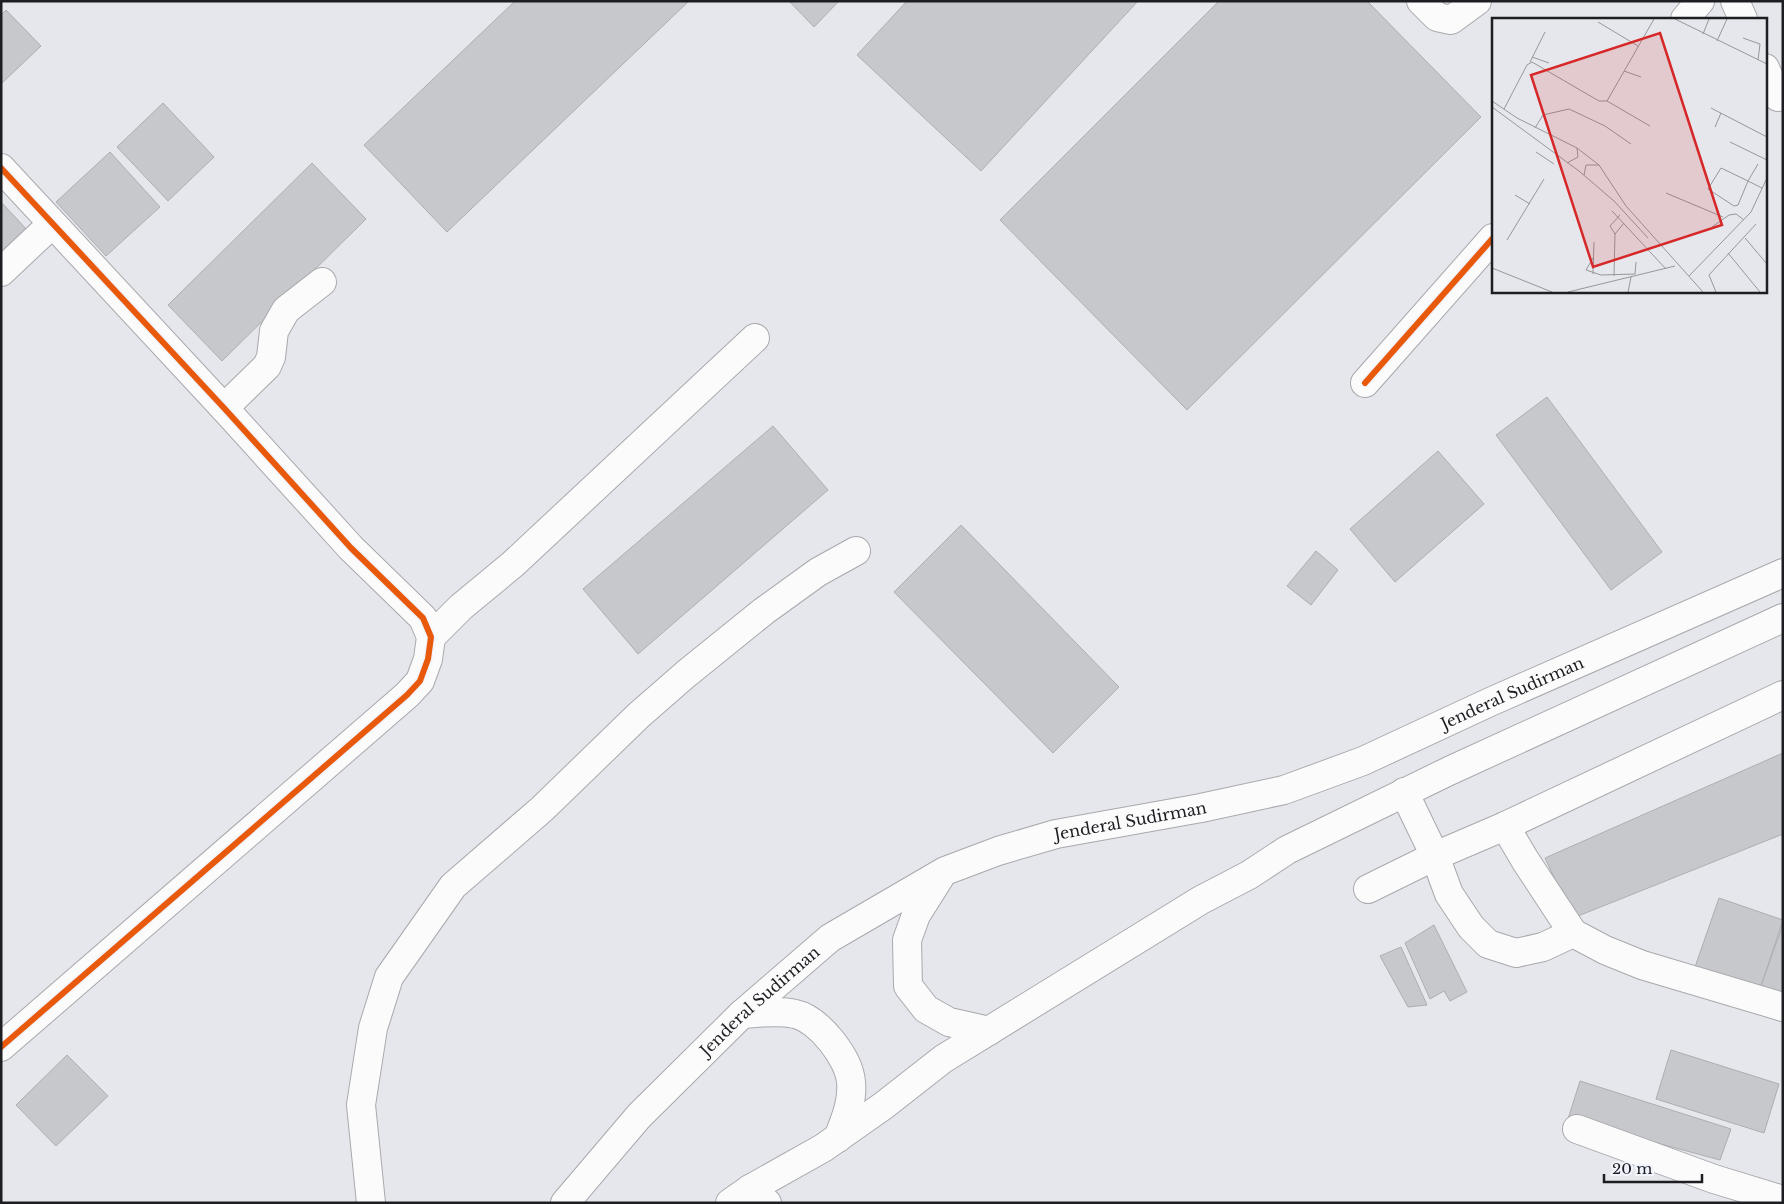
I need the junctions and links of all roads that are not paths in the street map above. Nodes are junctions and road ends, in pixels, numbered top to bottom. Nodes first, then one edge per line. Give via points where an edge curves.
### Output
1 (1421, 1) edge
2 (1477, 1) edge
3 (1700, 1) edge
4 (1736, 1) edge
5 (1686, 18) edge
6 (1743, 18) edge
7 (1766, 70) edge
8 (1778, 97) dead end
9 (1, 168) edge
10 (52, 224) junction
11 (1492, 239) edge
12 (1, 272) edge
13 (322, 282) dead end
14 (755, 338) dead end
15 (1365, 384) dead end
16 (224, 408) junction
17 (856, 551) dead end
18 (1783, 573) edge
19 (1783, 618) edge
20 (431, 636) junction
21 (1783, 695) edge
22 (1404, 792) junction
23 (1505, 826) junction
24 (1435, 856) junction
25 (944, 871) junction
26 (1368, 889) dead end
27 (1573, 933) junction
28 (1783, 1007) edge
29 (742, 1014) junction
30 (989, 1032) junction
31 (1, 1047) edge
32 (1576, 1129) dead end
33 (838, 1138) junction
34 (1719, 1191) edge
35 (749, 1198) edge
36 (1783, 1200) edge
37 (371, 1203) edge
38 (565, 1203) edge

1 - 2 main road via 1437,18 1451,20
3 - 5 main road
4 - 6 main road
7 - 8 main road
9 - 10 main road
10 - 12 main road
10 - 16 main road
11 - 15 main road
13 - 16 main road via 286,310 274,331 267,366
14 - 20 main road via 513,564
16 - 20 main road via 351,548 423,618
17 - 37 main road via 818,572 764,611 686,674 638,715 542,809 453,886 389,978 373,1028 361,1105
18 - 25 main road, Jenderal Sudirman via 1363,761 1284,790 1056,834
19 - 22 main road
20 - 31 main road via 423,674 407,695
21 - 23 main road
22 - 24 main road
22 - 30 main road via 1287,850
23 - 24 main road
23 - 27 main road
24 - 26 main road
24 - 27 main road via 1449,894 1471,928 1488,944 1516,953 1543,947
25 - 29 main road, Jenderal Sudirman via 830,938
25 - 30 main road via 916,915 907,940 908,986 926,1009 949,1022
27 - 28 main road via 1642,964
29 - 33 main road via 797,1014 824,1031 847,1066 851,1081 850,1105
29 - 38 main road, Jenderal Sudirman via 639,1116
30 - 33 main road via 944,1059
32 - 34 main road
33 - 35 main road
34 - 36 main road

